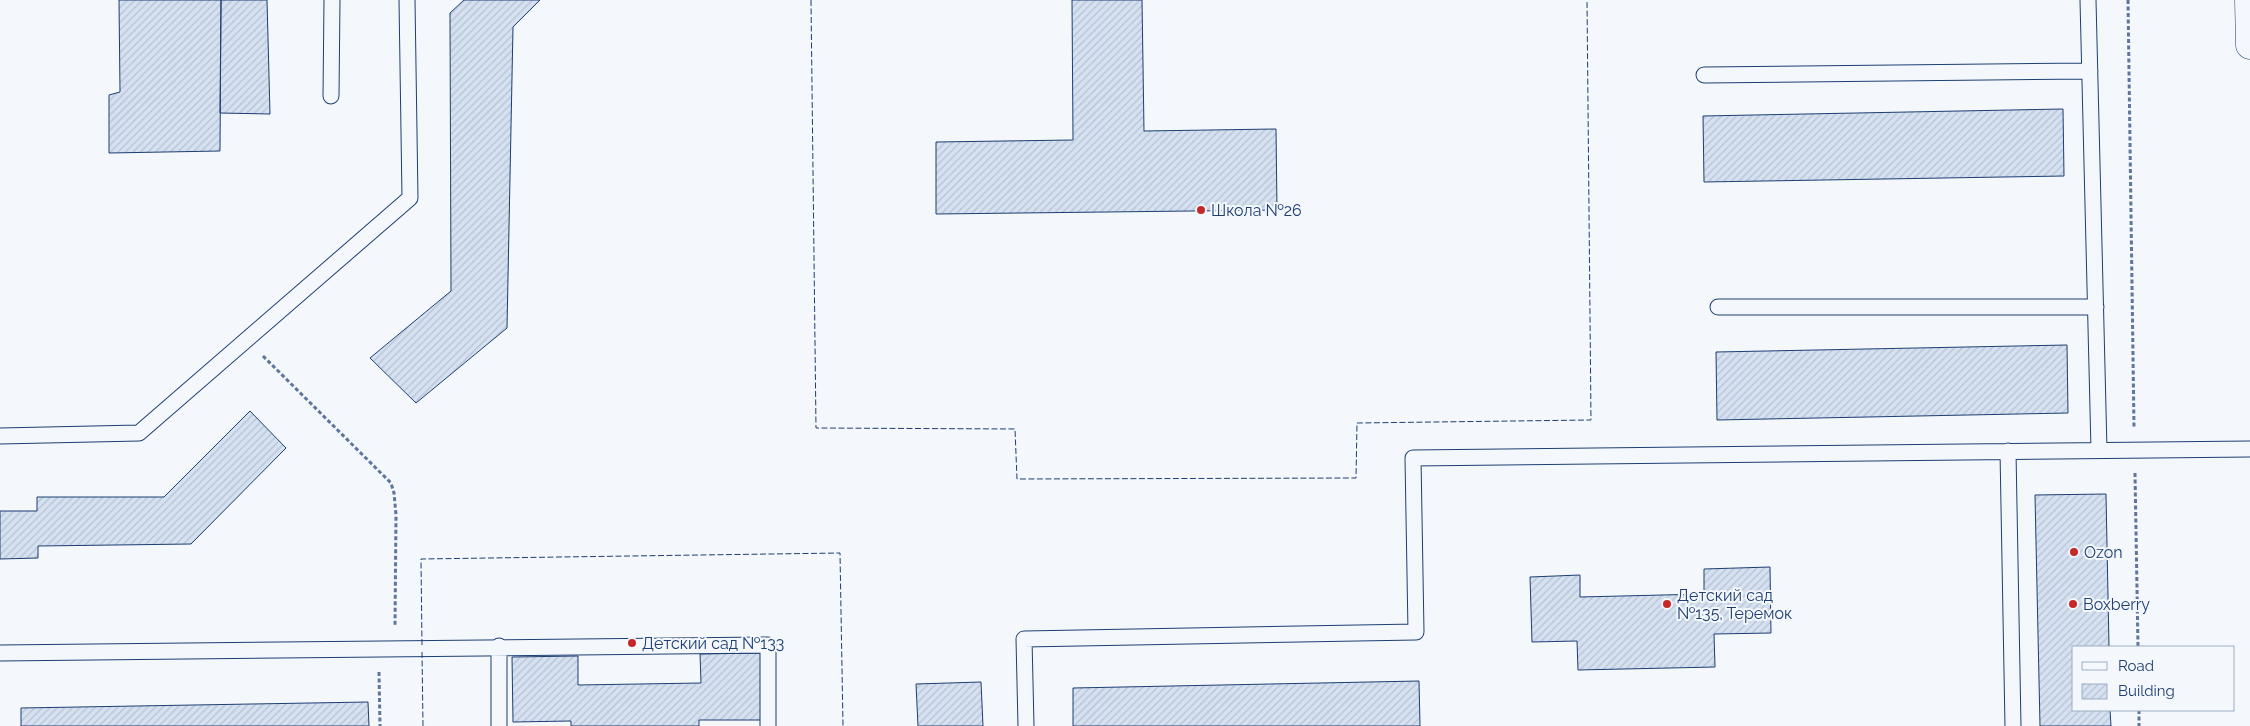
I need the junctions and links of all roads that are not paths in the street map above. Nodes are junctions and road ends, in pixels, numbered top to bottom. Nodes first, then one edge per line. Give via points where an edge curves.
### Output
1 (332, 0) edge
2 (407, 0) edge
3 (2088, 0) edge
4 (2249, 0) edge
5 (2250, 45) edge
6 (2090, 72) junction
7 (1704, 75) dead end
8 (331, 96) dead end
9 (1718, 307) dead end
10 (2096, 307) junction
11 (0, 436) edge
12 (2250, 449) edge
13 (2099, 450) junction
14 (2008, 451) junction
15 (499, 646) junction
16 (0, 653) edge
17 (499, 726) edge
18 (768, 726) edge
19 (1026, 726) edge
20 (2013, 726) edge

1 - 8 lane
2 - 11 lane via 410,198 139,433
3 - 6 lane
4 - 5 main road
6 - 7 lane
6 - 10 lane
9 - 10 lane
10 - 13 lane
12 - 13 lane
13 - 14 lane
14 - 19 lane via 1413,458 1416,632 1024,639
14 - 20 lane
15 - 16 lane
15 - 17 lane
15 - 18 lane via 768,645

